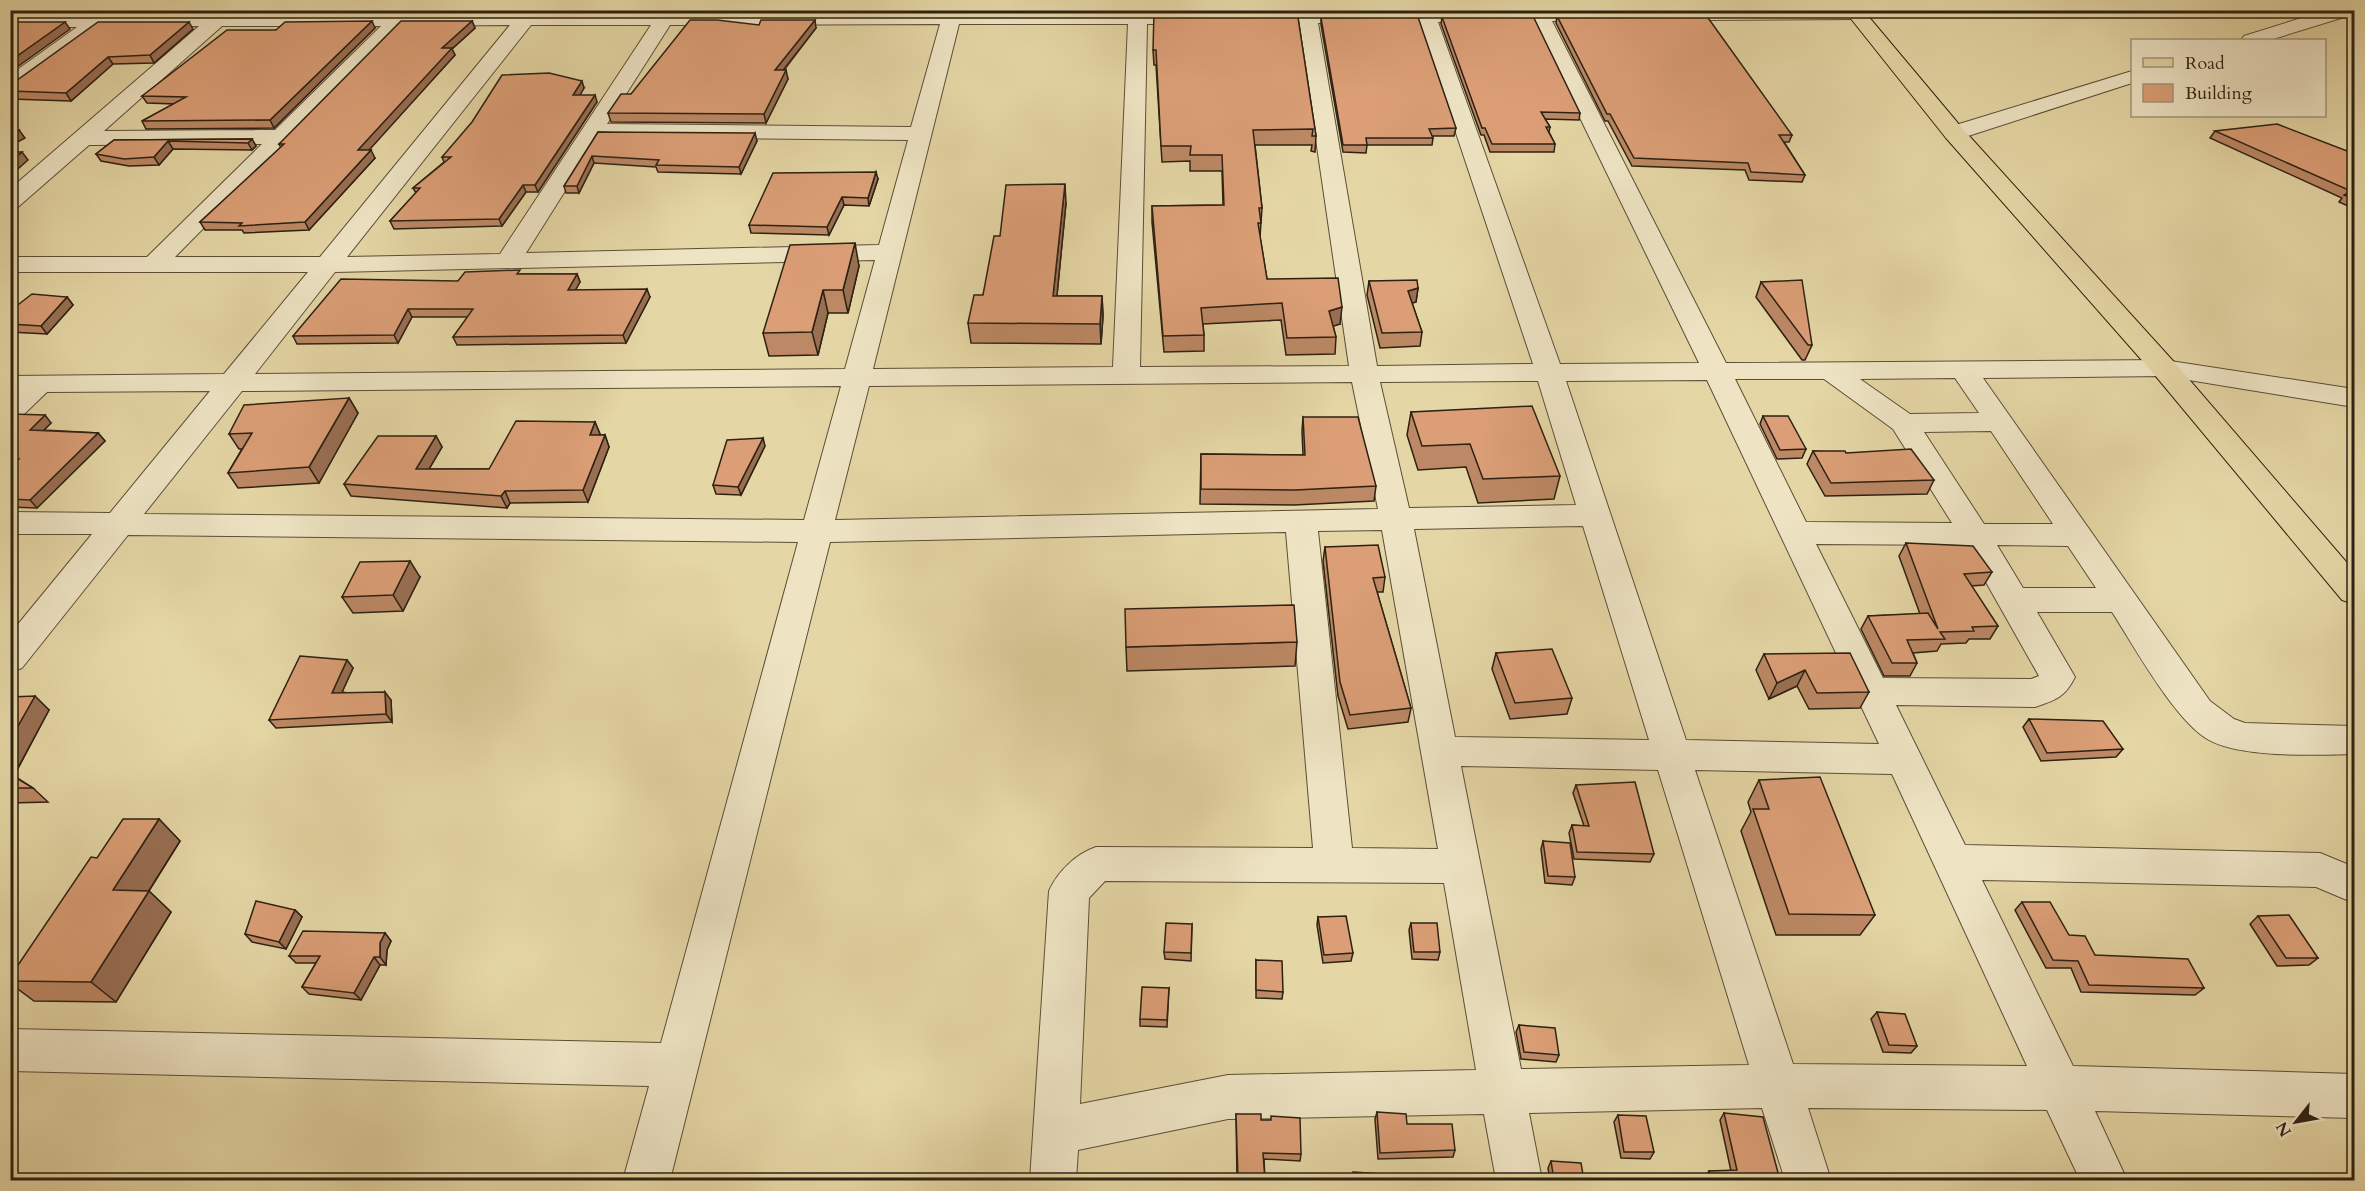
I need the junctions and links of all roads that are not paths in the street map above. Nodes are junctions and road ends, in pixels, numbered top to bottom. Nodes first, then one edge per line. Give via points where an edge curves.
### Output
1 (2348, 10) edge
2 (1854, 12) edge
3 (1425, 13) edge
4 (1139, 14) edge
5 (1307, 14) edge
6 (1538, 14) edge
7 (105, 15) edge
8 (224, 15) edge
9 (530, 15) edge
10 (668, 15) edge
11 (952, 15) edge
12 (1218, 18) edge
13 (1240, 18) edge
14 (399, 19) junction
15 (10, 21) edge
16 (2255, 39) edge
17 (2131, 78) edge
18 (10, 85) edge
19 (593, 130) junction
20 (1954, 133) junction
21 (921, 134) junction
22 (282, 136) junction
23 (82, 138) junction
24 (10, 202) edge
25 (890, 252) junction
26 (508, 261) junction
27 (10, 264) edge
28 (153, 265) junction
29 (328, 265) junction
30 (2164, 368) junction
31 (1964, 370) junction
32 (1549, 371) junction
33 (1831, 371) junction
34 (1717, 372) junction
35 (1364, 373) junction
36 (1126, 376) junction
37 (856, 378) junction
38 (233, 383) junction
39 (10, 384) edge
40 (39, 384) junction
41 (2355, 398) edge
42 (10, 412) edge
43 (2000, 422) junction
44 (1904, 423) junction
45 (1594, 515) junction
46 (1396, 519) junction
47 (1301, 522) junction
48 (10, 523) edge
49 (119, 524) junction
50 (817, 531) junction
51 (1795, 533) junction
52 (1975, 534) junction
53 (2077, 535) junction
54 (2355, 592) edge
55 (2013, 600) junction
56 (2122, 600) junction
57 (10, 659) edge
58 (1872, 691) junction
59 (2355, 740) edge
60 (1439, 751) junction
61 (1671, 753) junction
62 (1904, 759) junction
63 (1953, 862) junction
64 (1334, 866) junction
65 (1461, 866) junction
66 (2355, 886) edge
67 (10, 1050) edge
68 (677, 1065) junction
69 (1777, 1086) junction
70 (2060, 1088) junction
71 (1503, 1092) junction
72 (2355, 1096) edge
73 (1056, 1132) junction
74 (647, 1180) edge
75 (1053, 1180) edge
76 (1519, 1180) edge
77 (1808, 1180) edge
78 (2104, 1180) edge

1 - 16 street
2 - 6 street
2 - 20 main road
3 - 5 street
3 - 6 street
3 - 32 street
4 - 11 street
4 - 12 street
4 - 36 street
5 - 13 street
5 - 35 street
6 - 34 street
7 - 8 street
7 - 15 street
7 - 18 street
8 - 14 street
8 - 23 street
9 - 10 street
9 - 14 street
9 - 29 street
10 - 11 street
10 - 19 street
11 - 21 street
14 - 22 street
17 - 20 street
19 - 21 street
19 - 26 street
20 - 30 main road
21 - 25 street
22 - 23 street
22 - 28 street
23 - 24 street
25 - 26 street
25 - 37 street
26 - 29 street
27 - 28 street
28 - 29 street
29 - 38 street
30 - 31 street
30 - 41 street
30 - 54 main road
31 - 33 street
31 - 43 street
32 - 34 street
32 - 35 street
32 - 45 street
33 - 34 street
33 - 44 street
34 - 51 street
35 - 36 street
35 - 46 street
36 - 37 street
37 - 38 street
37 - 50 street
38 - 40 street
38 - 49 street
39 - 40 street
40 - 42 street
43 - 44 street
43 - 53 street
44 - 52 street
45 - 46 street
45 - 61 street
46 - 47 street
46 - 60 street
47 - 50 street
47 - 64 street
48 - 49 street
49 - 50 street
49 - 57 street
50 - 68 street
51 - 52 street
51 - 58 street
52 - 53 street
52 - 55 street
53 - 56 street
55 - 56 street
55 - 58 street via 2058,677 2052,685 2036,693
56 - 59 street via 2197,711 2222,730 2246,737
58 - 62 street
60 - 61 street
60 - 65 street
61 - 62 street
61 - 69 street
62 - 63 street
63 - 66 street via 2320,870
63 - 70 street
64 - 65 street
64 - 73 street via 1096,864 1069,891
65 - 71 street
67 - 68 street
68 - 74 street
69 - 70 street
69 - 71 street
69 - 77 street
70 - 72 street
70 - 78 street
71 - 73 street via 1228,1097
71 - 76 street
73 - 75 street

